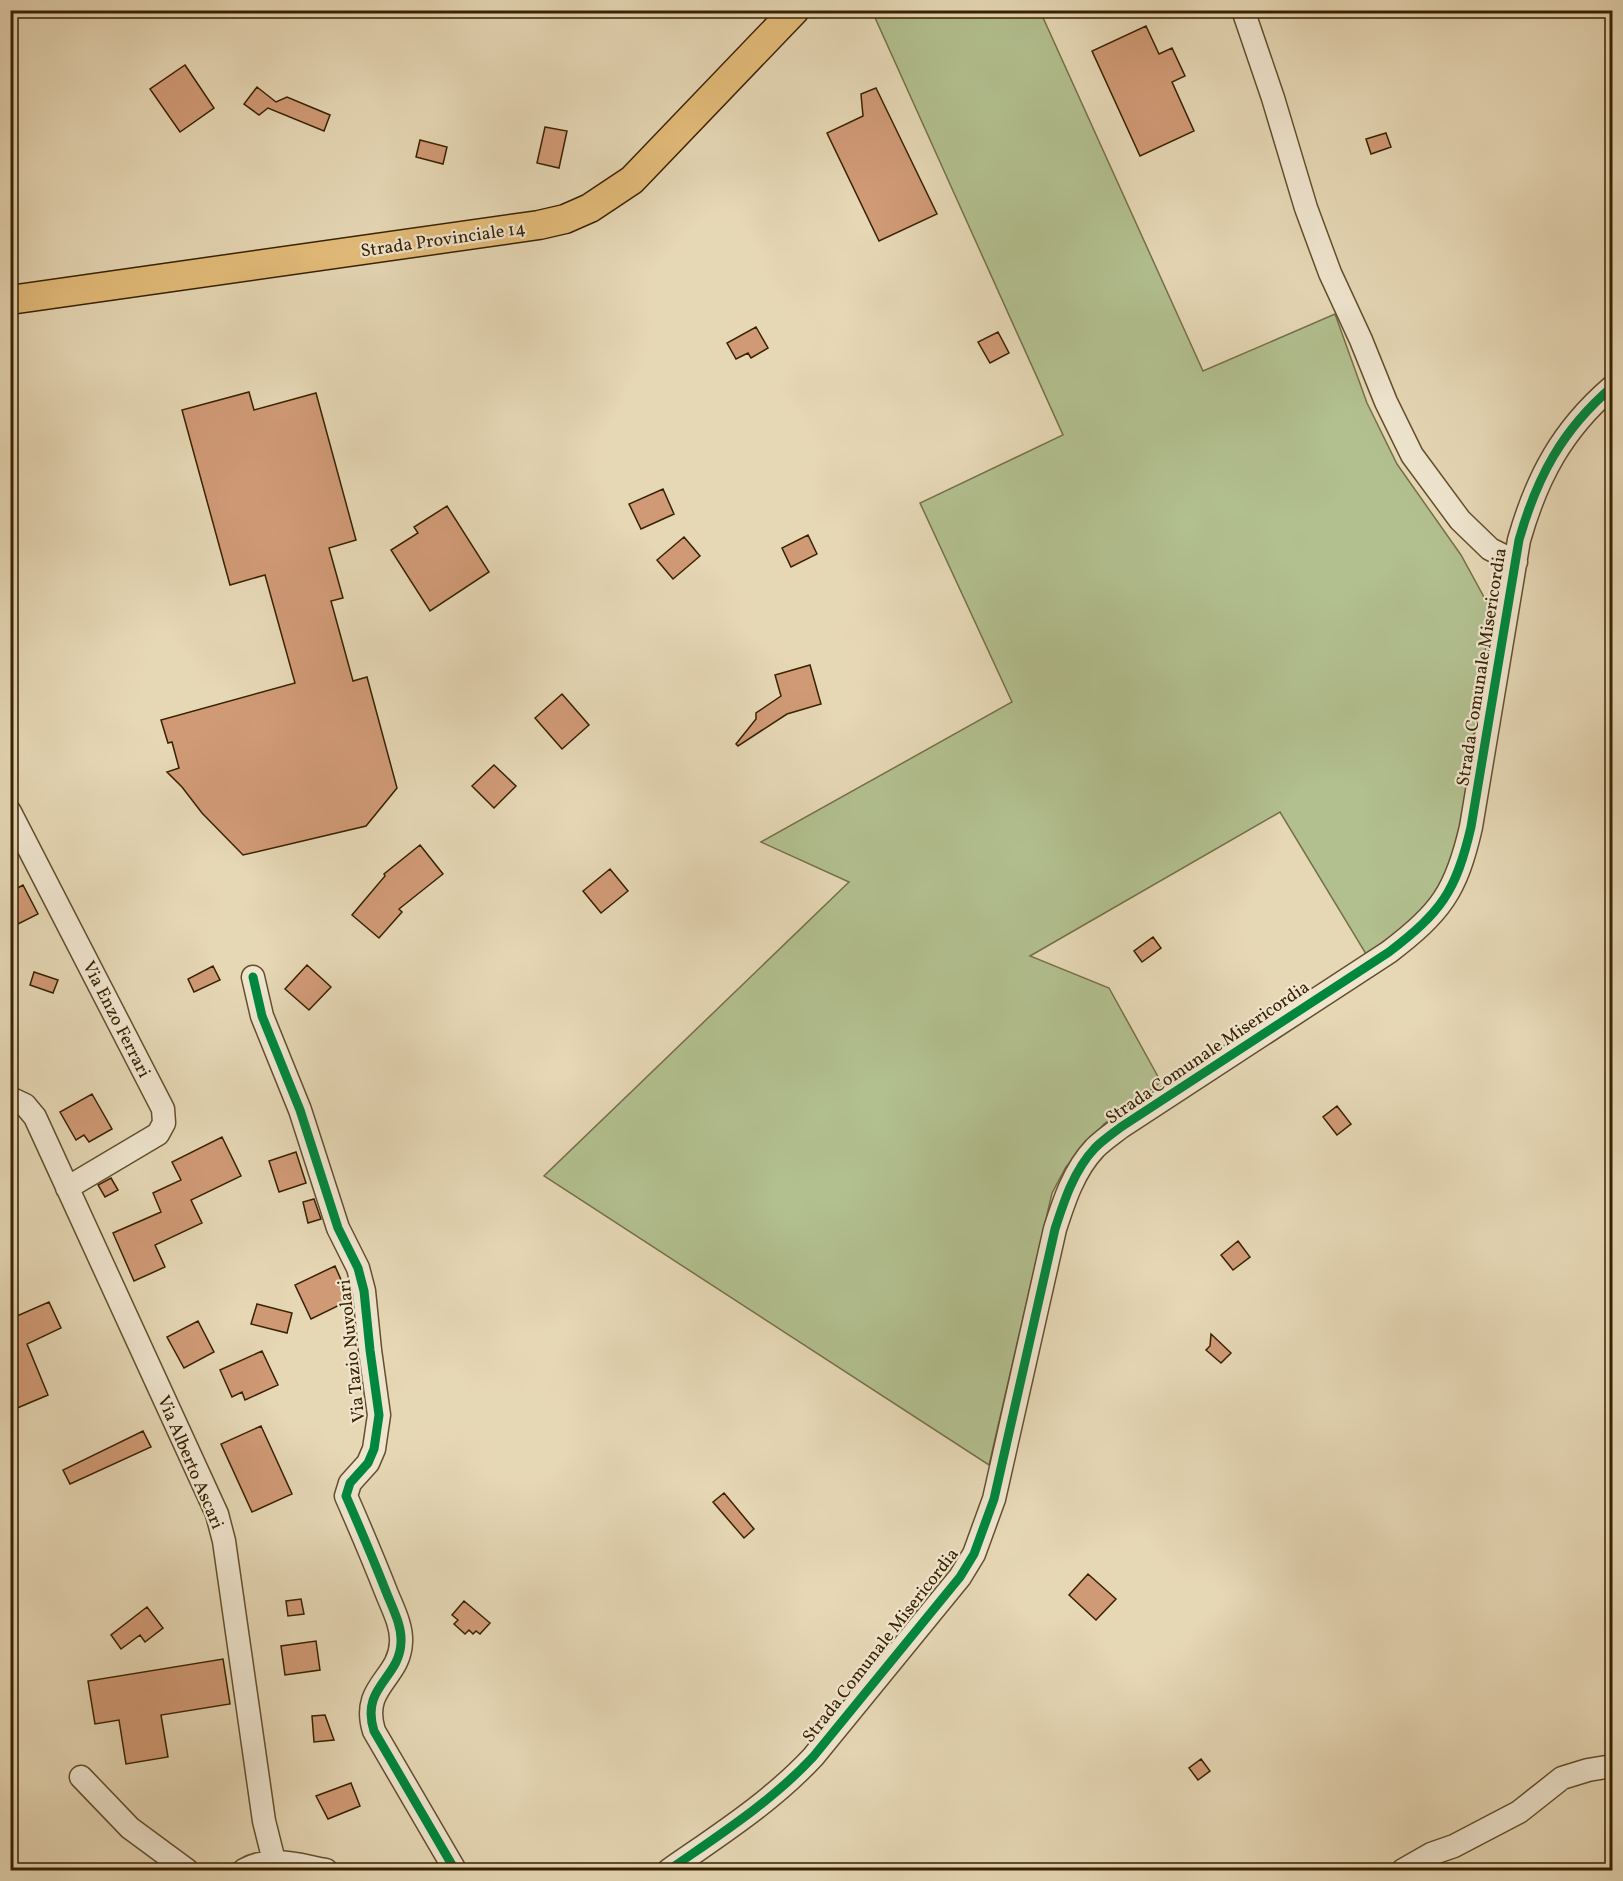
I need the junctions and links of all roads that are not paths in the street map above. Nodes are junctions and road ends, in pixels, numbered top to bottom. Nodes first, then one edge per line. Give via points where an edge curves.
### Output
1 (795, 10) edge
2 (1243, 10) edge
3 (10, 300) edge
4 (1612, 387) edge
5 (1516, 562) junction
6 (10, 812) edge
7 (253, 976) dead end
8 (10, 1098) edge
9 (67, 1188) junction
10 (1612, 1766) edge
11 (81, 1777) dead end
12 (274, 1861) junction
13 (187, 1870) edge
14 (244, 1870) edge
15 (326, 1870) edge
16 (455, 1870) edge
17 (670, 1870) edge
18 (1403, 1870) edge

1 - 3 main road, Strada Provinciale 14 via 632,180 591,208 565,219
2 - 5 street via 1329,273 1412,455 1460,520 1490,549
4 - 5 street, Strada Comunale Misericordia via 1565,437 1543,473 1529,504
5 - 17 street, Strada Comunale Misericordia via 1464,859 1440,907 1389,952 1121,1127 1095,1149 1067,1194 1055,1229 994,1499 974,1554 960,1577 791,1780
6 - 9 street, Via Enzo Ferrari via 163,1109 164,1123 158,1134
7 - 16 street, Via Tazio Nuvolari via 262,1016 364,1291 379,1415 371,1456 350,1483 346,1496 399,1625 401,1643 396,1661 372,1700 370,1718
8 - 9 street, Via Alberto Ascari via 25,1105 34,1117
9 - 12 street, Via Alberto Ascari via 217,1514 264,1821
10 - 18 street via 1562,1778 1519,1812
11 - 13 street via 130,1828
12 - 14 street
12 - 15 street

